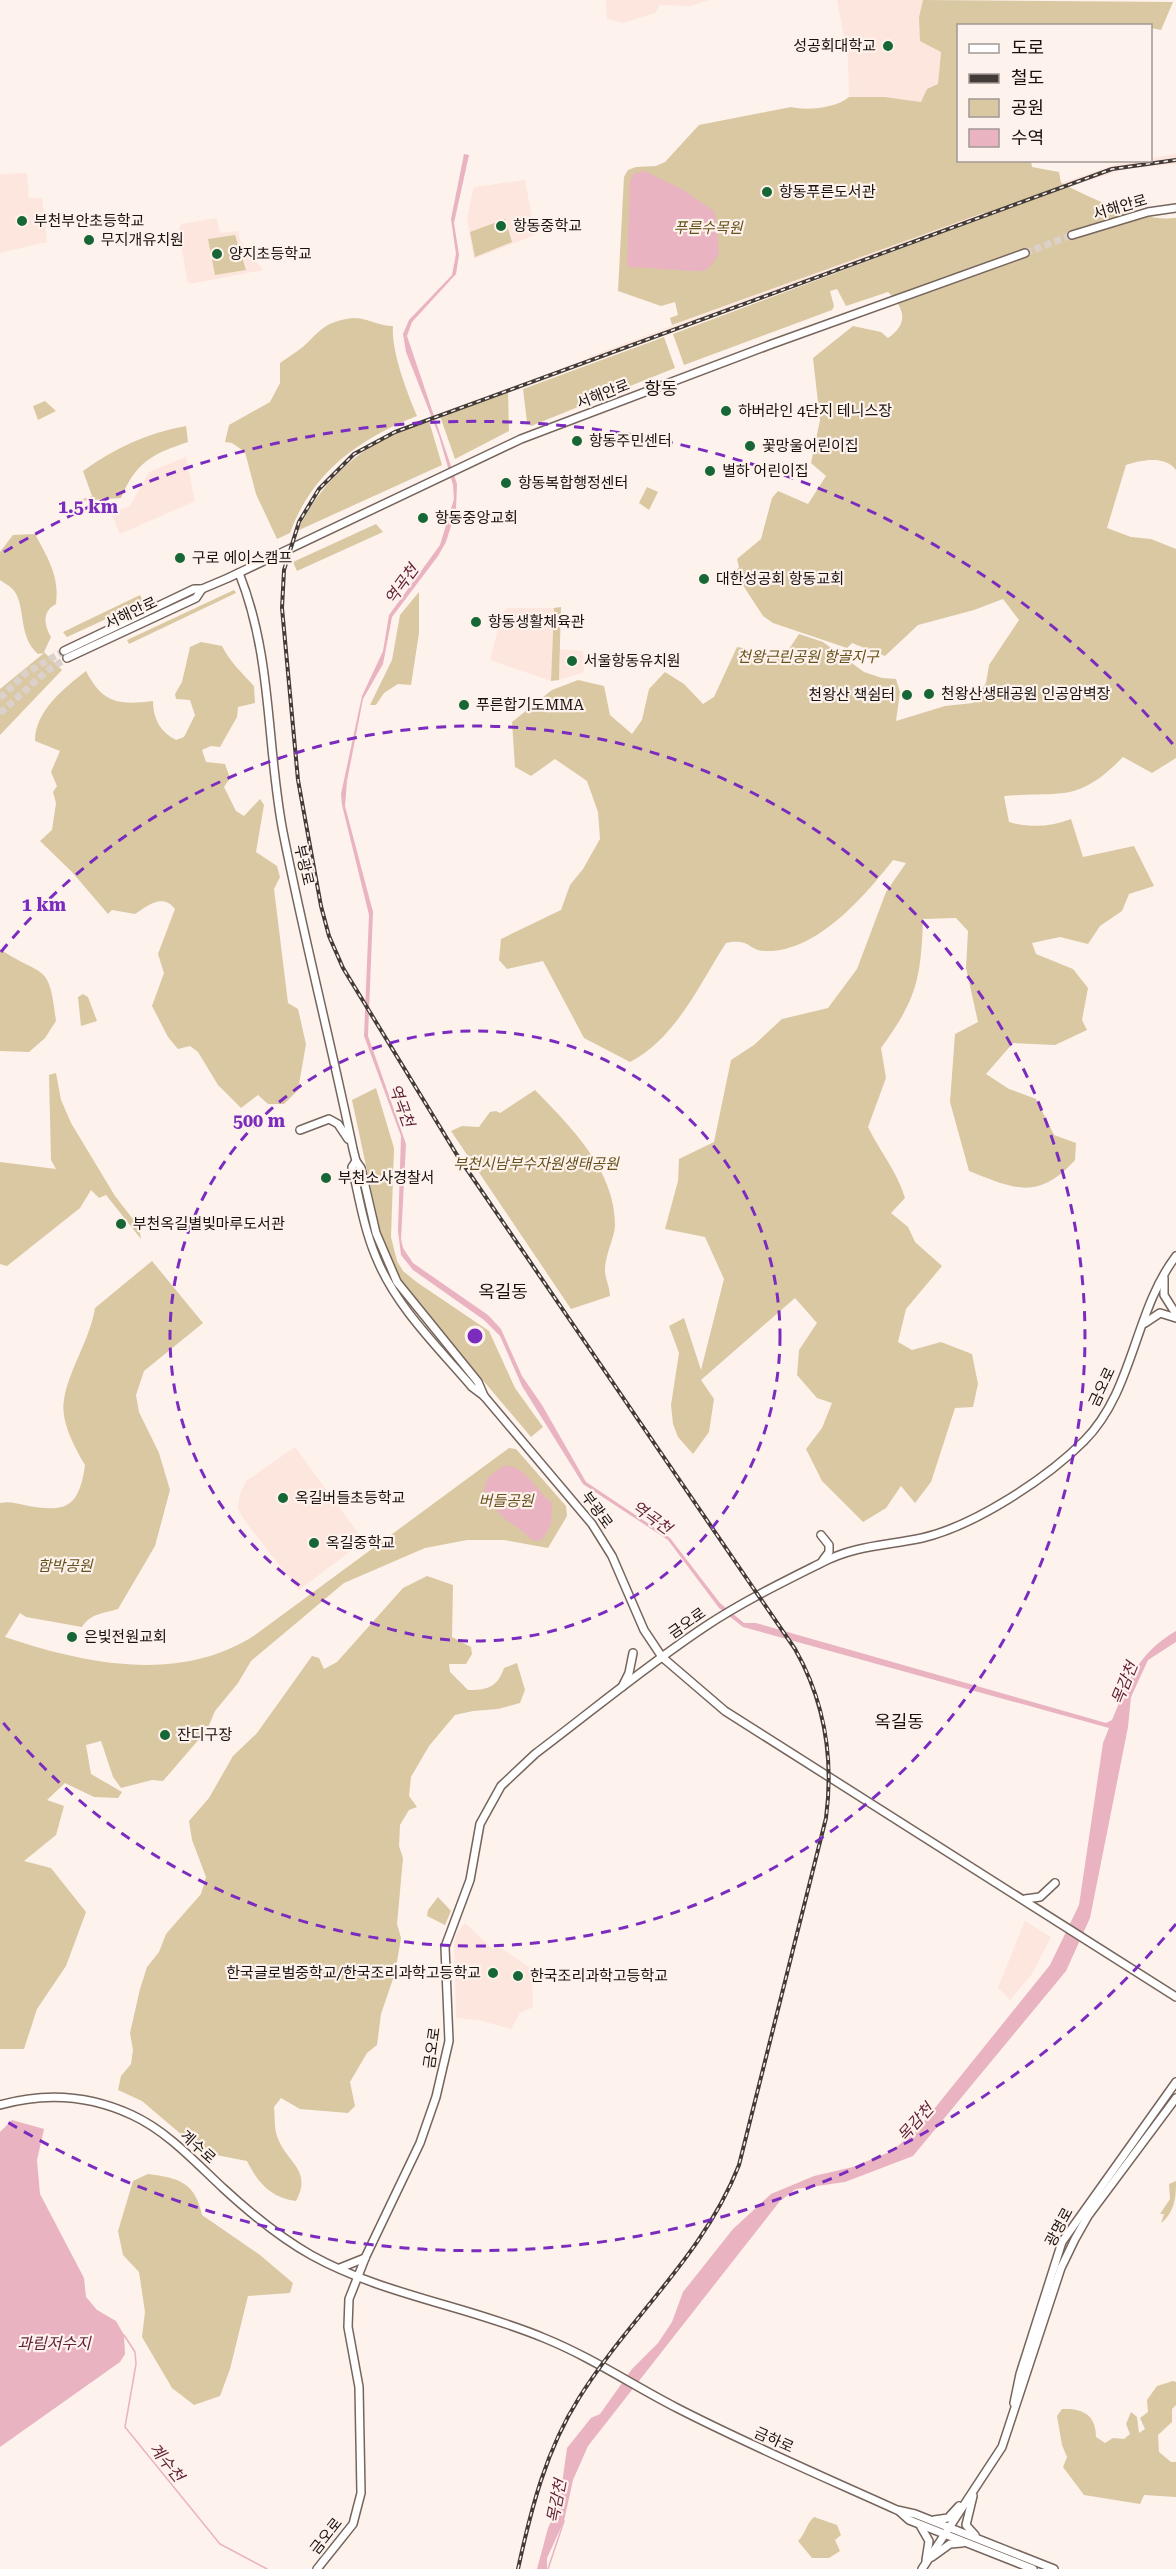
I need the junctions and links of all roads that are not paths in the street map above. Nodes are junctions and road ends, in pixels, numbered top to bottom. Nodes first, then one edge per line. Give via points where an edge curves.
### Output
1 (1176, 208) edge
2 (1072, 235) tunnel mouth
3 (1025, 253) tunnel mouth
4 (238, 573) junction
5 (66, 654) tunnel mouth
6 (300, 1130) dead end
7 (353, 1149) junction
8 (1176, 1256) edge
9 (1164, 1274) junction
10 (1176, 1316) edge
11 (1141, 1327) junction
12 (820, 1535) dead end
13 (822, 1563) junction
14 (633, 1653) dead end
15 (662, 1657) junction
16 (621, 1689) junction
17 (1055, 1883) dead end
18 (1023, 1898) junction
19 (1176, 1997) edge
20 (1176, 2082) edge
21 (1176, 2098) edge
22 (0, 2105) edge
23 (365, 2258) junction
24 (338, 2268) junction
25 (357, 2276) junction
26 (1014, 2408) junction
27 (974, 2491) junction
28 (897, 2510) junction
29 (930, 2519) junction
30 (917, 2523) junction
31 (949, 2527) junction
32 (944, 2534) junction
33 (982, 2540) junction
34 (969, 2544) junction
35 (924, 2566) edge
36 (317, 2569) edge
37 (1033, 2569) edge
38 (1054, 2569) edge

1 - 2 main road, 서해안로 via 1148,212
3 - 4 main road, 서해안로 via 521,440
4 - 5 main road, 서해안로 via 202,589 196,597
4 - 7 main road, 부광로 via 259,634 283,832
6 - 7 main road via 321,1120 332,1120 343,1130
7 - 15 main road, 부광로 via 381,1247 397,1282 478,1382 484,1396 592,1524 612,1556 644,1630
8 - 9 main road, 금오로
9 - 10 main road via 1164,1295
9 - 11 main road, 금오로
10 - 11 main road via 1156,1314
11 - 13 main road, 금오로 via 1102,1419 1084,1442 1059,1462 969,1521 921,1538 859,1547
12 - 13 main road via 830,1548
13 - 15 main road, 금오로 via 721,1616
14 - 16 main road
15 - 16 main road, 금오로
15 - 18 main road, 부광로 via 725,1711
16 - 23 main road, 금오로 via 514,1772 495,1794 480,1824 470,1880 445,1947 450,2032 442,2074 420,2143
17 - 18 main road via 1040,1897
18 - 19 main road, 부광로
20 - 26 main road, 광명로 via 1062,2242 1020,2374
21 - 26 main road, 광명로 via 1075,2239 1061,2268
22 - 24 main road, 계수로 via 54,2096 84,2098 135,2116 162,2133 283,2237
23 - 24 main road
23 - 25 main road, 금오로
24 - 25 main road, 계수로
25 - 28 main road, 금하로 via 540,2336 580,2353 728,2434
25 - 36 main road, 금오로 via 347,2318 359,2387 361,2493 353,2524
26 - 27 main road, 광명로 via 1002,2447
27 - 29 main road via 948,2518
27 - 31 main road, 광명로
27 - 33 main road via 966,2525
28 - 29 main road, 금하로
28 - 30 main road, 금하로
29 - 31 main road, 금하로
30 - 32 main road, 금하로
30 - 35 main road via 929,2536
31 - 32 main road, 광명로
31 - 33 main road, 금하로
32 - 34 main road, 금하로
32 - 35 main road, 광명로
33 - 38 main road, 금하로
34 - 35 main road via 950,2544
34 - 37 main road, 금하로

